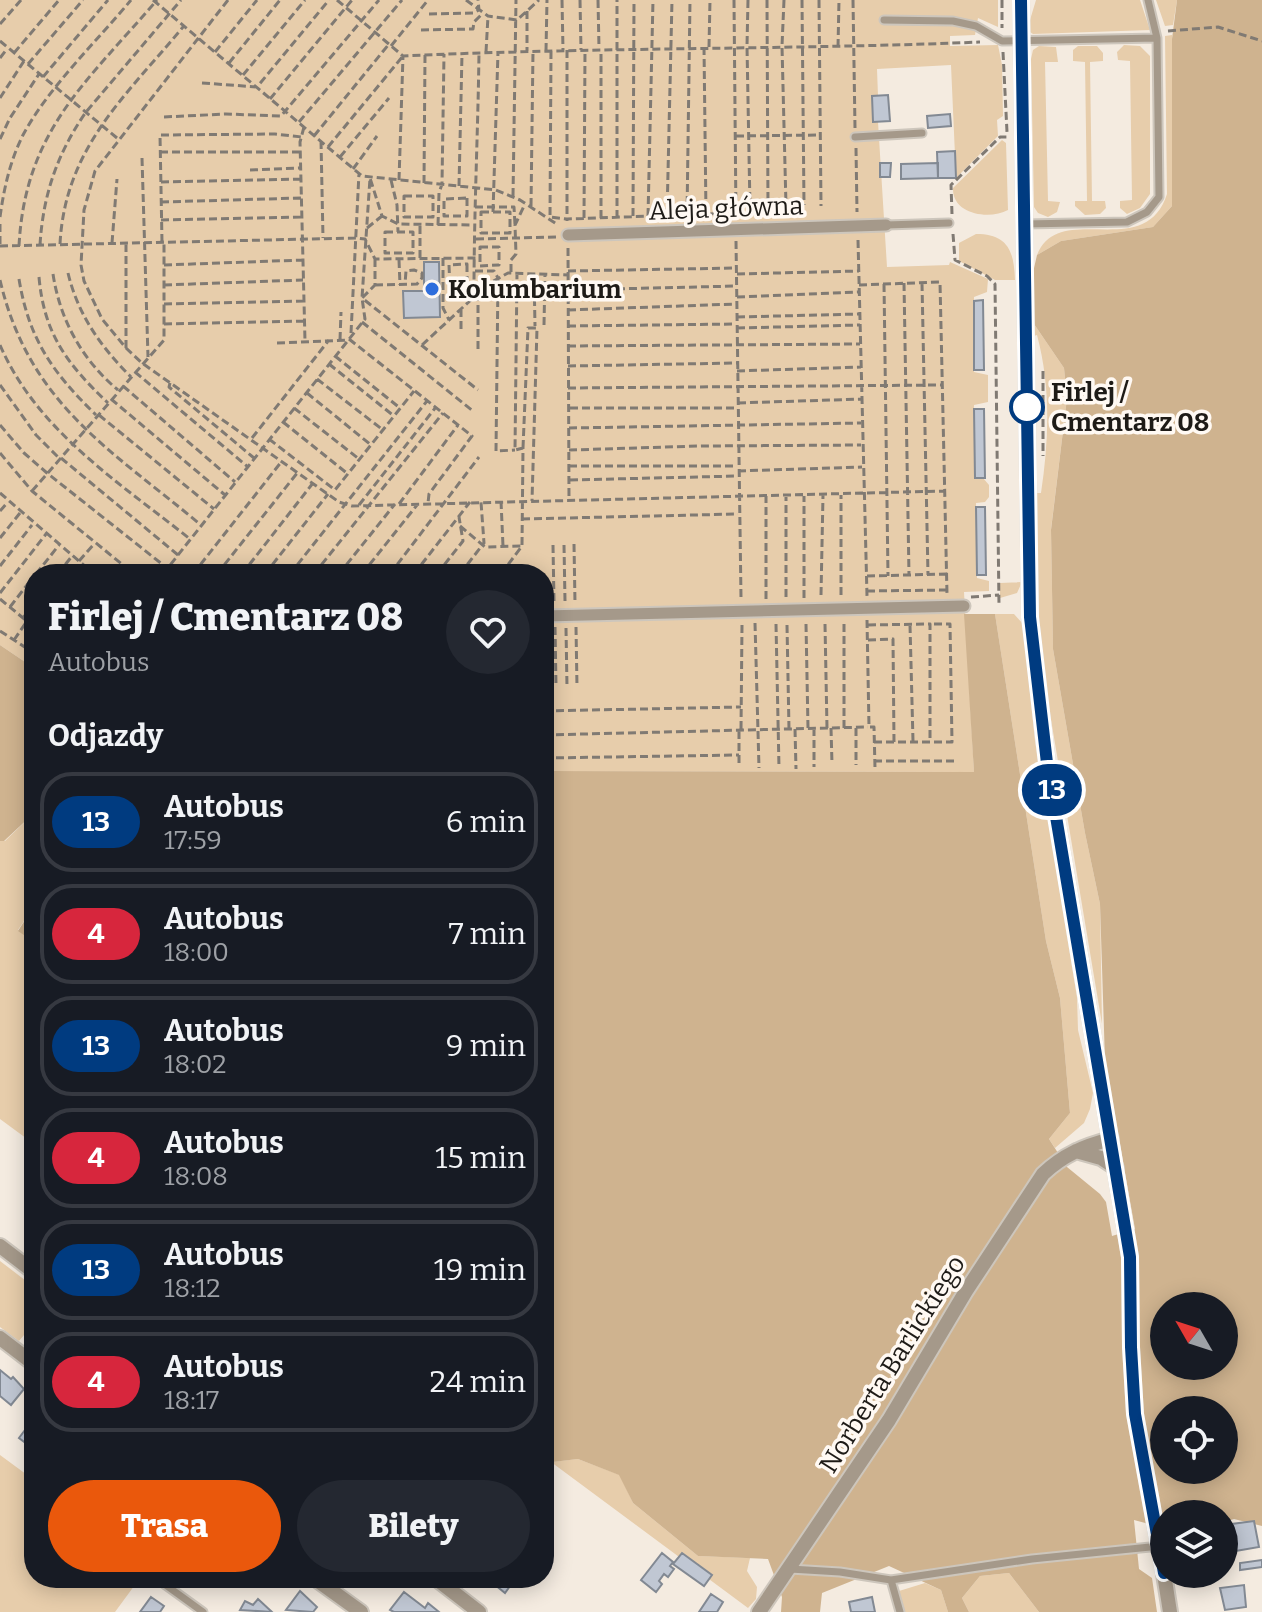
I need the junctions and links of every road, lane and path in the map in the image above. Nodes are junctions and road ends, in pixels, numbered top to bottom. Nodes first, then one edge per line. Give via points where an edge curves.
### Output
1 (21, 0) edge
2 (59, 0) edge
3 (83, 0) edge
4 (108, 0) edge
5 (131, 0) edge
6 (181, 0) edge
7 (228, 0) edge
8 (257, 0) edge
9 (280, 0) edge
10 (305, 0) edge
11 (329, 0) edge
12 (337, 0) edge
13 (352, 0) edge
14 (379, 0) edge
15 (402, 0) edge
16 (428, 0) edge
17 (466, 0) edge
18 (478, 0) edge
19 (516, 0) edge
20 (539, 0) edge
21 (547, 0) edge
22 (562, 0) edge
23 (580, 0) edge
24 (598, 0) edge
25 (617, 0) edge
26 (634, 0) edge
27 (653, 0) edge
28 (672, 0) edge
29 (690, 0) edge
30 (710, 0) edge
31 (734, 0) edge
32 (748, 0) edge
33 (767, 0) edge
34 (784, 0) edge
35 (802, 0) edge
36 (819, 0) edge
37 (839, 0) edge
38 (853, 0) edge
39 (1002, 0) edge
40 (1148, 0) edge
41 (155, 1) edge
42 (1023, 2) edge
43 (346, 8) junction
44 (481, 11) junction
45 (527, 11) junction
46 (169, 14) junction
47 (429, 14) dead end
48 (488, 16) junction
49 (517, 20) junction
50 (884, 20) dead end
51 (361, 21) junction
52 (0, 24) edge
53 (184, 26) junction
54 (421, 30) dead end
55 (375, 32) junction
56 (1156, 35) junction
57 (198, 38) junction
58 (0, 41) edge
59 (1002, 41) junction
60 (1021, 41) junction
61 (1262, 41) edge
62 (390, 45) junction
63 (735, 46) junction
64 (747, 46) junction
65 (766, 46) junction
66 (782, 46) junction
67 (689, 47) junction
68 (707, 47) junction
69 (801, 47) junction
70 (819, 47) junction
71 (838, 47) junction
72 (853, 47) junction
73 (8, 48) junction
74 (635, 48) junction
75 (653, 48) junction
76 (671, 48) junction
77 (600, 49) junction
78 (618, 49) junction
79 (565, 50) junction
80 (583, 50) junction
81 (516, 51) junction
82 (530, 51) junction
83 (548, 51) junction
84 (215, 52) junction
85 (479, 52) junction
86 (486, 52) junction
87 (498, 52) junction
88 (14, 53) junction
89 (462, 53) junction
90 (444, 54) junction
91 (425, 55) junction
92 (403, 56) junction
93 (0, 58) edge
94 (26, 63) junction
95 (229, 63) junction
96 (41, 75) junction
97 (243, 75) junction
98 (202, 83) dead end
99 (257, 87) junction
100 (56, 88) junction
101 (0, 98) edge
102 (389, 98) dead end
103 (70, 99) junction
104 (270, 99) junction
105 (86, 112) junction
106 (284, 113) junction
107 (164, 117) dead end
108 (1006, 120) dead end
109 (299, 122) junction
110 (101, 125) junction
111 (304, 127) junction
112 (922, 133) dead end
113 (784, 135) junction
114 (803, 135) junction
115 (820, 135) junction
116 (314, 136) junction
117 (377, 136) dead end
118 (736, 136) junction
119 (748, 136) junction
120 (767, 136) junction
121 (302, 137) junction
122 (855, 137) junction
123 (1007, 137) dead end
124 (0, 139) edge
125 (118, 139) junction
126 (321, 141) junction
127 (328, 147) junction
128 (160, 152) junction
129 (301, 152) junction
130 (340, 157) junction
131 (142, 158) dead end
132 (301, 168) junction
133 (353, 169) junction
134 (250, 170) dead end
135 (359, 173) junction
136 (370, 178) junction
137 (117, 179) dead end
138 (301, 179) junction
139 (390, 179) junction
140 (399, 180) junction
141 (161, 182) junction
142 (424, 183) junction
143 (442, 184) junction
144 (459, 186) junction
145 (478, 188) junction
146 (496, 190) junction
147 (513, 197) junction
148 (301, 198) junction
149 (161, 202) junction
150 (525, 203) junction
151 (397, 205) junction
152 (404, 205) junction
153 (467, 205) junction
154 (804, 205) dead end
155 (474, 206) junction
156 (493, 206) junction
157 (531, 206) junction
158 (786, 206) dead end
159 (821, 206) dead end
160 (750, 208) dead end
161 (768, 208) dead end
162 (493, 212) junction
163 (736, 213) junction
164 (706, 215) junction
165 (382, 216) junction
166 (454, 216) junction
167 (667, 216) junction
168 (687, 216) junction
169 (0, 217) edge
170 (302, 217) junction
171 (415, 217) junction
172 (550, 217) junction
173 (633, 217) junction
174 (648, 217) junction
175 (584, 218) junction
176 (601, 218) junction
177 (617, 218) junction
178 (567, 219) junction
179 (161, 220) junction
180 (481, 222) junction
181 (949, 223) dead end
182 (0, 224) edge
183 (398, 224) junction
184 (474, 224) junction
185 (1025, 224) junction
186 (418, 225) junction
187 (438, 225) junction
188 (454, 225) junction
189 (515, 225) junction
190 (886, 225) joint
191 (858, 226) junction
192 (366, 229) junction
193 (736, 229) junction
194 (398, 232) junction
195 (568, 235) junction
196 (323, 238) junction
197 (356, 238) junction
198 (515, 238) junction
199 (302, 239) junction
200 (365, 239) junction
201 (474, 239) junction
202 (144, 242) junction
203 (163, 242) junction
204 (112, 243) junction
205 (126, 243) junction
206 (60, 244) junction
207 (81, 244) junction
208 (40, 245) junction
209 (0, 246) edge
210 (19, 246) junction
211 (398, 257) junction
212 (443, 258) junction
213 (459, 258) junction
214 (474, 258) junction
215 (480, 258) junction
216 (375, 259) junction
217 (420, 259) junction
218 (303, 260) junction
219 (459, 264) junction
220 (164, 265) junction
221 (494, 268) junction
222 (737, 268) junction
223 (474, 271) junction
224 (859, 271) junction
225 (511, 272) junction
226 (68, 273) dead end
227 (517, 273) junction
228 (545, 273) junction
229 (568, 273) junction
230 (53, 274) dead end
231 (534, 274) junction
232 (737, 274) junction
233 (39, 277) dead end
234 (467, 277) junction
235 (474, 277) junction
236 (498, 278) junction
237 (19, 279) dead end
238 (0, 280) edge
239 (303, 280) junction
240 (904, 283) junction
241 (922, 283) junction
242 (402, 284) junction
243 (884, 284) junction
244 (164, 285) junction
245 (375, 285) junction
246 (859, 285) junction
247 (737, 286) junction
248 (568, 290) junction
249 (859, 292) junction
250 (478, 293) junction
251 (737, 297) junction
252 (362, 298) junction
253 (304, 301) junction
254 (164, 304) junction
255 (737, 304) junction
256 (461, 309) junction
257 (568, 310) junction
258 (341, 312) dead end
259 (860, 314) junction
260 (737, 317) junction
261 (449, 320) junction
262 (304, 321) junction
263 (362, 322) junction
264 (164, 324) junction
265 (544, 325) dead end
266 (860, 325) junction
267 (568, 326) junction
268 (737, 326) junction
269 (535, 328) junction
270 (461, 333) dead end
271 (350, 338) junction
272 (329, 340) junction
273 (340, 340) junction
274 (305, 341) junction
275 (277, 343) dead end
276 (737, 344) junction
277 (860, 344) junction
278 (0, 345) edge
279 (422, 345) junction
280 (568, 346) junction
281 (126, 348) junction
282 (478, 349) dead end
283 (335, 356) junction
284 (148, 357) junction
285 (142, 363) junction
286 (737, 363) junction
287 (329, 364) junction
288 (568, 366) junction
289 (861, 367) junction
290 (737, 371) junction
291 (135, 372) junction
292 (131, 377) junction
293 (317, 379) junction
294 (170, 383) junction
295 (906, 384) junction
296 (924, 384) junction
297 (0, 385) edge
298 (861, 385) junction
299 (885, 385) junction
300 (942, 385) junction
301 (123, 386) junction
302 (568, 388) junction
303 (737, 388) junction
304 (478, 390) dead end
305 (119, 391) junction
306 (414, 391) junction
307 (307, 393) junction
308 (862, 399) junction
309 (110, 401) junction
310 (427, 401) junction
311 (738, 406) junction
312 (436, 407) junction
313 (294, 408) junction
314 (400, 408) junction
315 (569, 408) junction
316 (473, 411) dead end
317 (443, 413) junction
318 (98, 415) junction
319 (394, 416) junction
320 (283, 422) junction
321 (862, 423) junction
322 (0, 425) edge
323 (458, 425) junction
324 (738, 426) junction
325 (569, 428) junction
326 (85, 429) junction
327 (383, 430) junction
328 (251, 438) junction
329 (269, 439) junction
330 (72, 444) junction
331 (371, 445) junction
332 (738, 445) junction
333 (863, 445) junction
334 (263, 446) junction
335 (523, 448) junction
336 (515, 450) junction
337 (569, 450) junction
338 (0, 453) edge
339 (479, 457) dead end
340 (61, 458) junction
341 (254, 458) junction
342 (359, 459) junction
343 (283, 460) junction
344 (569, 466) junction
345 (248, 467) junction
346 (863, 467) junction
347 (738, 471) junction
348 (298, 472) junction
349 (47, 473) junction
350 (348, 474) junction
351 (569, 480) junction
352 (235, 482) junction
353 (313, 483) junction
354 (32, 491) junction
355 (944, 491) junction
356 (926, 492) junction
357 (0, 493) edge
358 (907, 493) junction
359 (328, 494) junction
360 (887, 494) junction
361 (225, 495) junction
362 (823, 495) junction
363 (841, 495) junction
364 (864, 495) junction
365 (766, 496) junction
366 (804, 496) junction
367 (738, 497) junction
368 (569, 500) junction
369 (8, 501) junction
370 (501, 501) junction
371 (522, 501) junction
372 (532, 501) junction
373 (470, 502) junction
374 (481, 502) junction
375 (428, 503) junction
376 (446, 503) junction
377 (397, 504) junction
378 (418, 504) junction
379 (345, 505) junction
380 (369, 505) junction
381 (359, 506) junction
382 (214, 509) junction
383 (0, 511) edge
384 (20, 513) junction
385 (740, 514) junction
386 (459, 517) junction
387 (522, 519) junction
388 (33, 524) junction
389 (201, 525) junction
390 (460, 526) junction
391 (46, 534) junction
392 (0, 538) edge
393 (190, 539) junction
394 (95, 542) junction
395 (59, 545) junction
396 (482, 545) junction
397 (503, 546) junction
398 (522, 546) junction
399 (178, 555) junction
400 (72, 556) junction
401 (79, 561) junction
402 (44, 564) edge
403 (66, 564) edge
404 (82, 564) edge
405 (122, 564) edge
406 (161, 564) edge
407 (171, 564) edge
408 (201, 564) edge
409 (225, 564) edge
410 (250, 564) edge
411 (273, 564) edge
412 (298, 564) edge
413 (322, 564) edge
414 (347, 564) edge
415 (370, 564) edge
416 (398, 564) edge
417 (422, 564) edge
418 (445, 564) edge
419 (468, 564) edge
420 (508, 564) edge
421 (0, 566) edge
422 (947, 574) junction
423 (909, 575) junction
424 (928, 575) junction
425 (866, 576) junction
426 (888, 576) junction
427 (24, 589) edge
428 (947, 590) junction
429 (867, 591) junction
430 (0, 593) edge
431 (947, 597) dead end
432 (0, 599) edge
433 (964, 606) dead end
434 (999, 606) dead end
435 (10, 607) junction
436 (843, 609) junction
437 (867, 609) junction
438 (805, 610) junction
439 (823, 610) junction
440 (742, 611) junction
441 (766, 611) junction
442 (554, 616) edge
443 (24, 619) edge
444 (24, 622) edge
445 (930, 624) junction
446 (868, 625) junction
447 (910, 625) junction
448 (0, 631) edge
449 (14, 640) junction
450 (868, 640) junction
451 (24, 646) edge
452 (741, 707) junction
453 (554, 711) edge
454 (869, 727) junction
455 (808, 728) junction
456 (814, 728) junction
457 (829, 728) junction
458 (844, 728) junction
459 (856, 728) junction
460 (759, 729) junction
461 (778, 729) junction
462 (795, 729) junction
463 (740, 730) junction
464 (554, 735) edge
465 (874, 742) junction
466 (894, 742) junction
467 (913, 742) junction
468 (930, 742) junction
469 (739, 755) junction
470 (554, 758) edge
471 (874, 761) junction
472 (957, 761) dead end
473 (832, 764) dead end
474 (856, 765) dead end
475 (739, 767) dead end
476 (814, 767) dead end
477 (759, 768) dead end
478 (779, 768) dead end
479 (875, 768) dead end
480 (796, 769) dead end
481 (1111, 1139) junction
482 (1075, 1151) junction
483 (1116, 1168) junction
484 (0, 1246) edge
485 (24, 1264) edge
486 (0, 1338) edge
487 (24, 1356) edge
488 (1151, 1500) edge
489 (1150, 1547) edge
490 (786, 1569) junction
491 (891, 1580) junction
492 (170, 1588) edge
493 (328, 1588) edge
494 (448, 1588) edge
495 (1166, 1588) edge
496 (203, 1612) edge
497 (361, 1612) edge
498 (479, 1612) edge
499 (759, 1612) edge
500 (900, 1612) edge
501 (1170, 1612) edge

1 - 52 path
2 - 88 path
3 - 94 path
4 - 96 path
5 - 100 path
6 - 46 path
7 - 57 path
8 - 84 path
9 - 95 path
10 - 97 path
11 - 99 path
12 - 43 path
13 - 43 path
14 - 51 path
15 - 55 path
16 - 62 path
17 - 44 path
18 - 44 path
19 - 49 path
20 - 45 path
21 - 83 path
22 - 79 path
23 - 80 path
24 - 77 path
25 - 78 path
26 - 74 path
27 - 75 path
28 - 76 path
29 - 67 path
30 - 68 path
31 - 63 path
32 - 64 path
33 - 65 path
34 - 66 path
35 - 69 path
36 - 70 path
37 - 71 path
38 - 72 path
39 - 59 path
40 - 56 lane
41 - 46 path
41 - 103 path
42 - 60 street
43 - 51 path
43 - 104 path
44 - 47 path
44 - 48 path
44 - 54 path via 473,29
45 - 49 path
45 - 82 path
46 - 53 path
46 - 105 path
48 - 49 path
48 - 86 path
49 - 81 path
50 - 59 lane via 953,21 976,26
51 - 55 path
51 - 106 path
53 - 57 path
53 - 110 path
55 - 62 path
55 - 109 path
56 - 60 lane
56 - 61 path via 1218,27
56 - 185 lane via 1160,187 1154,205 1127,222
57 - 84 path
57 - 125 path
58 - 73 path
59 - 60 lane
59 - 72 path
59 - 108 path
60 - 185 street
62 - 92 path
62 - 116 path
63 - 64 path
63 - 68 path
63 - 118 path
64 - 65 path
64 - 119 path
65 - 66 path
65 - 120 path
66 - 69 path
66 - 113 path
67 - 68 path
67 - 76 path
67 - 168 path
68 - 164 path
69 - 70 path
69 - 114 path
70 - 71 path
70 - 115 path
71 - 72 path
72 - 122 path
73 - 88 path
73 - 93 path
74 - 75 path
74 - 78 path
74 - 173 path
75 - 76 path
75 - 174 path
76 - 167 path
77 - 78 path
77 - 80 path
77 - 176 path
78 - 177 path
79 - 80 path
79 - 83 path
79 - 178 path
80 - 175 path
81 - 82 path
81 - 87 path
81 - 147 path
82 - 83 path
82 - 157 path
83 - 172 path
84 - 95 path
85 - 86 path
85 - 89 path
85 - 145 path
86 - 87 path
87 - 146 path
88 - 94 path
89 - 90 path
89 - 144 path
90 - 91 path
90 - 143 path
91 - 92 path
91 - 142 path
92 - 127 path
92 - 140 path
94 - 96 path
94 - 101 path
95 - 97 path
96 - 100 path
96 - 124 path
97 - 99 path
98 - 99 path
99 - 104 path
100 - 103 path
100 - 169 path via 38,110 12,161
102 - 130 path
103 - 105 path
103 - 210 path via 36,158 23,201
104 - 106 path
105 - 110 path
105 - 208 path via 52,175
106 - 107 path
106 - 109 path
109 - 111 path
110 - 125 path
110 - 206 path via 70,181
111 - 116 path
111 - 121 path
112 - 122 lane
113 - 114 path
113 - 120 path
113 - 158 path
114 - 115 path
114 - 154 path
115 - 159 path
116 - 126 path
117 - 133 path
118 - 119 path
118 - 163 path
119 - 120 path
119 - 160 path
120 - 161 path
121 - 128 path via 160,135
121 - 129 path
122 - 191 path
123 - 434 path via 1000,137 951,185 955,260 995,284
125 - 207 path via 95,171
126 - 127 path
126 - 196 path
127 - 130 path
128 - 129 path
128 - 141 path
129 - 132 path
130 - 133 path
131 - 202 path
132 - 134 path
132 - 138 path
133 - 135 path
135 - 136 path
135 - 197 path
136 - 139 path
136 - 165 path
136 - 192 path
137 - 204 path
138 - 141 path
138 - 148 path
139 - 140 path
139 - 151 path
140 - 142 path
141 - 149 path
142 - 143 path
143 - 144 path
143 - 187 path
144 - 145 path
145 - 146 path
145 - 155 path
146 - 147 path
146 - 156 path
147 - 150 path
148 - 149 path
148 - 170 path
149 - 179 path
150 - 157 path
150 - 189 path
151 - 152 path
151 - 183 path
152 - 171 path via 404,217
152 - 171 path via 404,196 433,196 433,217
153 - 155 path
153 - 166 path via 467,216
153 - 166 path via 467,198 444,199 444,216
155 - 156 path
155 - 184 path
156 - 162 path
156 - 189 path via 514,207
157 - 172 path
162 - 180 path via 481,212
162 - 180 path via 510,212 510,233 481,233
163 - 164 path
163 - 193 path
164 - 168 path
165 - 183 path
165 - 192 path
166 - 188 path
167 - 168 path
167 - 174 path
170 - 179 path
170 - 199 path
171 - 186 path
172 - 178 path
172 - 195 path
173 - 174 path
173 - 177 path
175 - 176 path
175 - 178 path
176 - 177 path
178 - 195 path
179 - 203 path
180 - 184 path
181 - 190 lane
182 - 209 path
183 - 186 path
183 - 194 path
184 - 188 path
184 - 201 path
185 - 481 street via 1030,617 1047,763
186 - 187 path
186 - 217 path
187 - 188 path
189 - 198 path
190 - 191 street, Aleja główna
191 - 193 street, Aleja główna
191 - 224 path
192 - 200 path
193 - 195 street, Aleja główna
193 - 222 path
194 - 211 path via 385,232 385,253
194 - 211 path via 413,232 413,253
195 - 198 path
195 - 229 path
196 - 197 path
196 - 199 path
197 - 200 path
197 - 271 path
198 - 201 path
198 - 225 path
199 - 203 path
199 - 218 path
200 - 216 path
200 - 252 path
201 - 214 path
202 - 203 path
202 - 205 path
202 - 284 path
203 - 220 path
204 - 205 path
204 - 207 path
205 - 281 path
206 - 207 path
206 - 208 path
207 - 281 path via 84,281 102,319
208 - 210 path
209 - 210 path
211 - 216 path
211 - 217 path
211 - 242 path
212 - 213 path
212 - 217 path
212 - 261 path via 443,308
213 - 214 path
213 - 219 path
214 - 215 path
214 - 223 path
215 - 221 path via 480,266
215 - 221 path via 480,247 499,247 499,265
216 - 245 path
218 - 220 path
218 - 239 path
219 - 234 path via 467,264
219 - 234 path via 449,265 450,290 467,290
220 - 244 path
221 - 223 path
221 - 236 path
222 - 229 path
222 - 232 path
223 - 235 path
224 - 232 path
224 - 246 path
225 - 227 path
225 - 236 path
226 - 292 path via 98,340
227 - 231 path
227 - 336 path
228 - 229 path
228 - 231 path
228 - 265 path
229 - 248 path
230 - 305 path via 74,339
231 - 269 path
232 - 247 path
233 - 309 path via 53,339
234 - 235 path
235 - 250 path
236 - 250 path
236 - 336 path via 496,451
237 - 318 path via 38,345 64,383
238 - 326 path via 24,351 51,393
239 - 244 path
239 - 253 path
240 - 241 path
240 - 243 path
240 - 295 path
241 - 296 path
241 - 300 path via 940,282
242 - 242 path via 417,284 422,273 406,271
242 - 245 path
243 - 246 path
243 - 299 path
244 - 254 path
245 - 252 path
246 - 249 path
247 - 248 path
247 - 251 path
248 - 257 path
249 - 251 path
249 - 259 path
250 - 256 path
250 - 282 path
251 - 255 path
252 - 263 path
252 - 279 path
253 - 254 path
253 - 262 path
254 - 264 path
255 - 257 path
255 - 260 path
256 - 261 path
256 - 270 path
257 - 267 path
258 - 273 path
259 - 260 path
259 - 266 path
260 - 268 path
261 - 279 path
262 - 264 path
262 - 274 path
263 - 271 path
263 - 316 path
264 - 284 path via 164,340
266 - 268 path
266 - 277 path
267 - 268 path
267 - 280 path
268 - 276 path
269 - 335 path via 528,328
269 - 372 path
271 - 273 path
271 - 283 path
271 - 306 path
272 - 273 path
272 - 274 path
272 - 328 path
274 - 275 path
276 - 277 path
276 - 280 path
276 - 286 path
277 - 289 path
278 - 330 path via 35,405
279 - 304 path
280 - 288 path
281 - 285 path
283 - 287 path
283 - 314 path
284 - 285 path
285 - 291 path
285 - 294 path
286 - 288 path
286 - 290 path
287 - 293 path
287 - 319 path
288 - 302 path
289 - 290 path
289 - 298 path
290 - 303 path
291 - 292 path
291 - 345 path
292 - 301 path
293 - 307 path
293 - 327 path
294 - 328 path
294 - 341 path
295 - 296 path
295 - 299 path
295 - 358 path
296 - 300 path
296 - 356 path
297 - 340 path via 36,435
298 - 299 path
298 - 303 path
298 - 308 path
299 - 360 path
300 - 355 path
301 - 305 path
301 - 352 path
302 - 303 path
302 - 315 path
303 - 311 path
305 - 309 path
306 - 310 path
306 - 314 path
307 - 313 path
307 - 331 path
308 - 311 path
308 - 321 path
309 - 318 path
309 - 361 path
310 - 312 path
310 - 379 path
311 - 315 path
311 - 324 path
312 - 317 path
312 - 381 path
313 - 320 path
313 - 342 path
314 - 319 path
315 - 325 path
317 - 323 path
317 - 380 path
318 - 326 path
318 - 382 path
319 - 327 path
320 - 329 path
320 - 350 path
321 - 324 path
321 - 333 path
322 - 349 path
323 - 375 path via 472,436 429,494
323 - 377 path
324 - 325 path
324 - 332 path
325 - 337 path
326 - 330 path
326 - 389 path
327 - 331 path
328 - 334 path
329 - 334 path
329 - 350 path via 335,490
330 - 340 path
330 - 393 path
331 - 342 path
332 - 333 path
332 - 337 path
332 - 347 path
333 - 346 path
334 - 341 path
334 - 343 path
335 - 336 path
335 - 371 path
337 - 344 path
338 - 354 path
339 - 376 path
340 - 349 path
340 - 399 path
341 - 345 path
342 - 350 path
343 - 348 path
343 - 408 path
344 - 347 path
344 - 351 path
345 - 352 path
346 - 347 path
346 - 364 path
347 - 351 path
347 - 367 path
348 - 353 path
348 - 409 path
349 - 354 path
349 - 406 path
351 - 368 path
352 - 361 path
353 - 359 path
353 - 410 path
354 - 394 path
355 - 356 path
355 - 422 path
356 - 358 path
356 - 424 path
357 - 369 path
358 - 360 path
358 - 423 path
359 - 379 path
359 - 411 path
360 - 364 path
360 - 426 path
361 - 382 path
362 - 363 path
362 - 366 path
362 - 439 path
363 - 364 path
363 - 436 path
364 - 425 path
365 - 366 path
365 - 367 path
365 - 441 path
366 - 438 path
367 - 368 path
367 - 385 path
368 - 372 path
369 - 383 path
369 - 384 path
370 - 371 path
370 - 374 path
370 - 397 path
371 - 372 path
371 - 387 path
373 - 374 path
373 - 376 path
373 - 386 path
374 - 396 path
375 - 376 path
375 - 378 path
376 - 416 path
377 - 378 path
377 - 380 path
377 - 414 path
378 - 415 path
379 - 381 path
379 - 412 path
380 - 381 path
380 - 413 path
382 - 389 path
384 - 388 path
384 - 392 path
385 - 387 path
385 - 440 path
386 - 390 path
386 - 417 path
387 - 398 path
388 - 391 path
388 - 421 path
389 - 393 path
390 - 396 path
390 - 418 path via 463,541
391 - 395 path
391 - 430 path
393 - 399 path
394 - 401 path
394 - 405 path
395 - 400 path
395 - 402 path
396 - 397 path
396 - 419 path
397 - 398 path
398 - 420 path
399 - 407 path
400 - 401 path
400 - 403 path
401 - 404 path
422 - 424 path
422 - 428 path
423 - 424 path
423 - 426 path
425 - 426 path
425 - 429 path
427 - 435 path
428 - 429 path
428 - 431 path
429 - 437 path
432 - 435 path
433 - 437 street
435 - 443 path
436 - 437 street
436 - 439 street
436 - 458 path
437 - 446 path
438 - 439 street
438 - 441 street
438 - 455 path
439 - 457 path
440 - 441 street
440 - 442 street
440 - 452 path
441 - 460 path
441 - 461 path
444 - 449 path
445 - 447 path
445 - 468 path
445 - 468 path via 950,624 952,742
446 - 447 path
446 - 450 path
447 - 467 path
448 - 449 path
449 - 451 path
450 - 454 path
450 - 466 path via 893,639
452 - 453 path
452 - 463 path
454 - 459 path
454 - 465 path via 874,727
455 - 456 path
455 - 462 path
456 - 457 path
456 - 476 path
457 - 458 path
457 - 473 path
458 - 459 path
459 - 474 path
460 - 461 path
460 - 463 path
460 - 477 path
461 - 462 path
461 - 478 path
462 - 480 path
463 - 464 path
463 - 469 path
465 - 466 path
465 - 471 path
466 - 467 path
467 - 468 path
469 - 470 path
469 - 475 path
471 - 472 path
471 - 479 path
481 - 482 street, Norberta Barlickiego
481 - 483 street
482 - 483 street
482 - 490 street, Norberta Barlickiego via 1056,1161 1021,1203 889,1420
483 - 488 street via 1130,1257 1135,1414
484 - 485 street
486 - 487 street
489 - 491 lane
490 - 491 lane
490 - 499 street, Norberta Barlickiego
491 - 500 lane
492 - 496 lane
493 - 497 street
494 - 498 street
495 - 501 street

